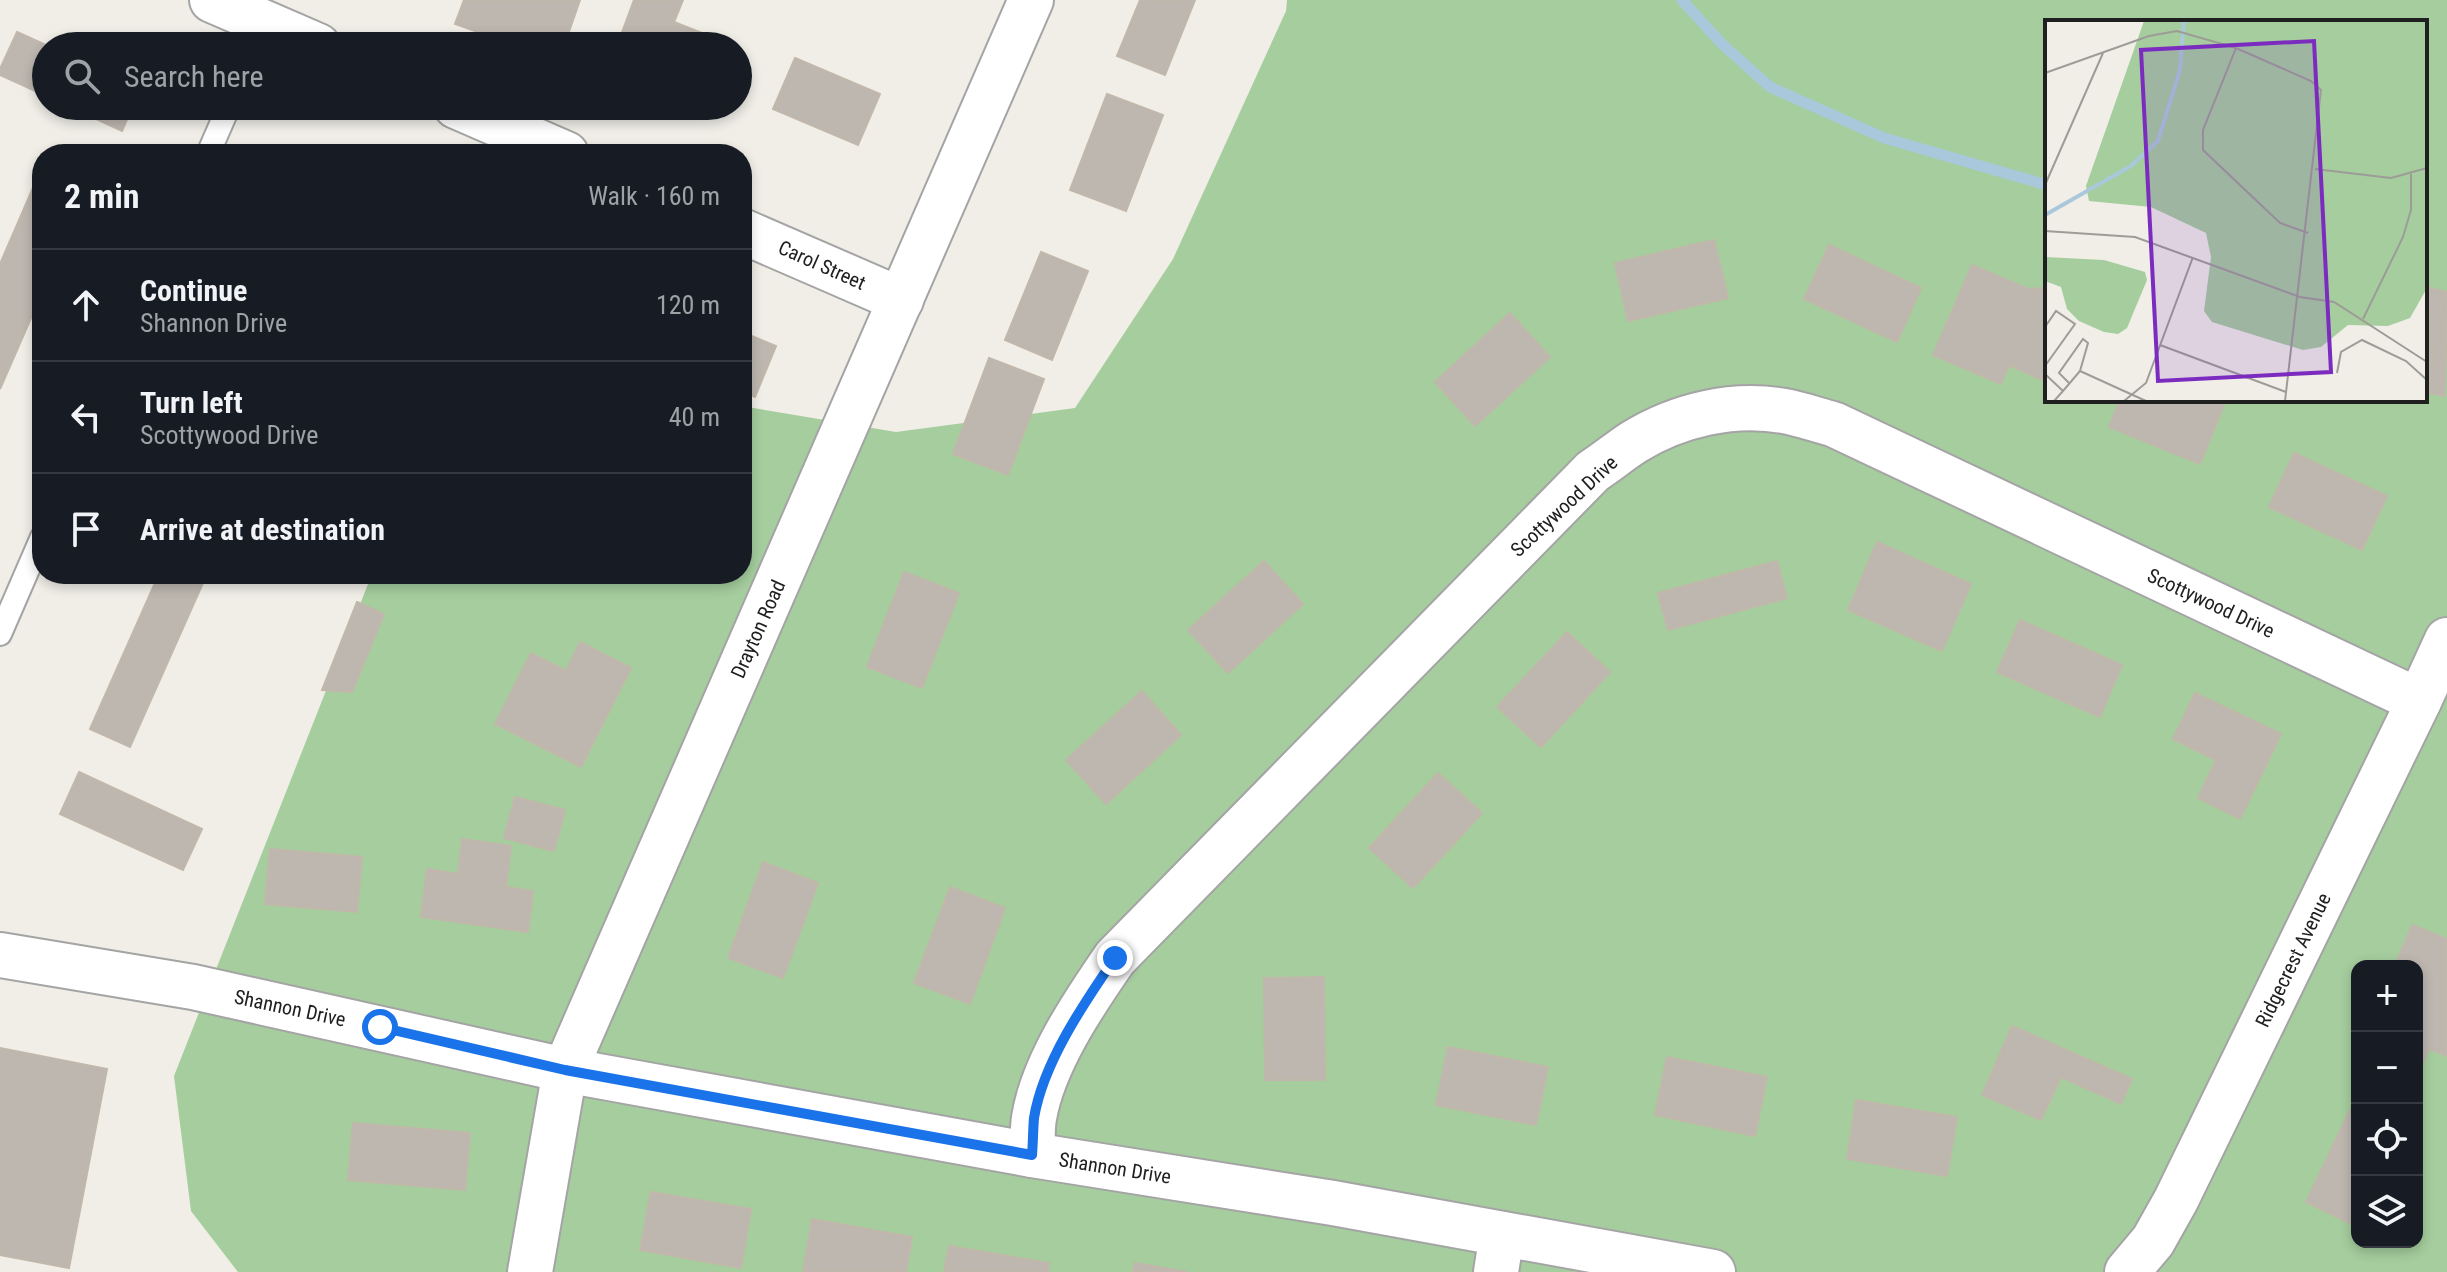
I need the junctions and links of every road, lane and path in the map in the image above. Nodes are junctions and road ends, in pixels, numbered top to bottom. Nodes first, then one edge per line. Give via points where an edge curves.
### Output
1 (212, 0) edge
2 (1031, 0) edge
3 (257, 32) edge
4 (223, 120) edge
5 (488, 120) edge
6 (212, 144) edge
7 (543, 144) edge
8 (752, 235) edge
9 (901, 300) junction
10 (32, 560) edge
11 (0, 634) edge
12 (2447, 640) edge
13 (2419, 701) junction
14 (0, 955) edge
15 (565, 1070) junction
16 (1032, 1155) junction
17 (1499, 1253) edge
18 (530, 1272) edge
19 (1713, 1272) edge
20 (2127, 1272) edge

1 - 3 street
2 - 9 street, Drayton Road
4 - 6 lane
5 - 7 street
8 - 9 street, Carol Street
9 - 15 street, Drayton Road
10 - 11 lane
12 - 13 street, Ridgecrest Avenue
13 - 16 street, Scottywood Drive via 1833,424 1784,411 1732,409 1681,420 1635,441 1593,471 1115,958 1074,1023 1041,1093
13 - 20 street, Ridgecrest Avenue via 2176,1200 2153,1241
14 - 15 street, Shannon Drive via 193,987
15 - 16 street, Shannon Drive
15 - 18 street, Drayton Road
16 - 17 street, Shannon Drive via 1318,1201
17 - 19 street, Shannon Drive

